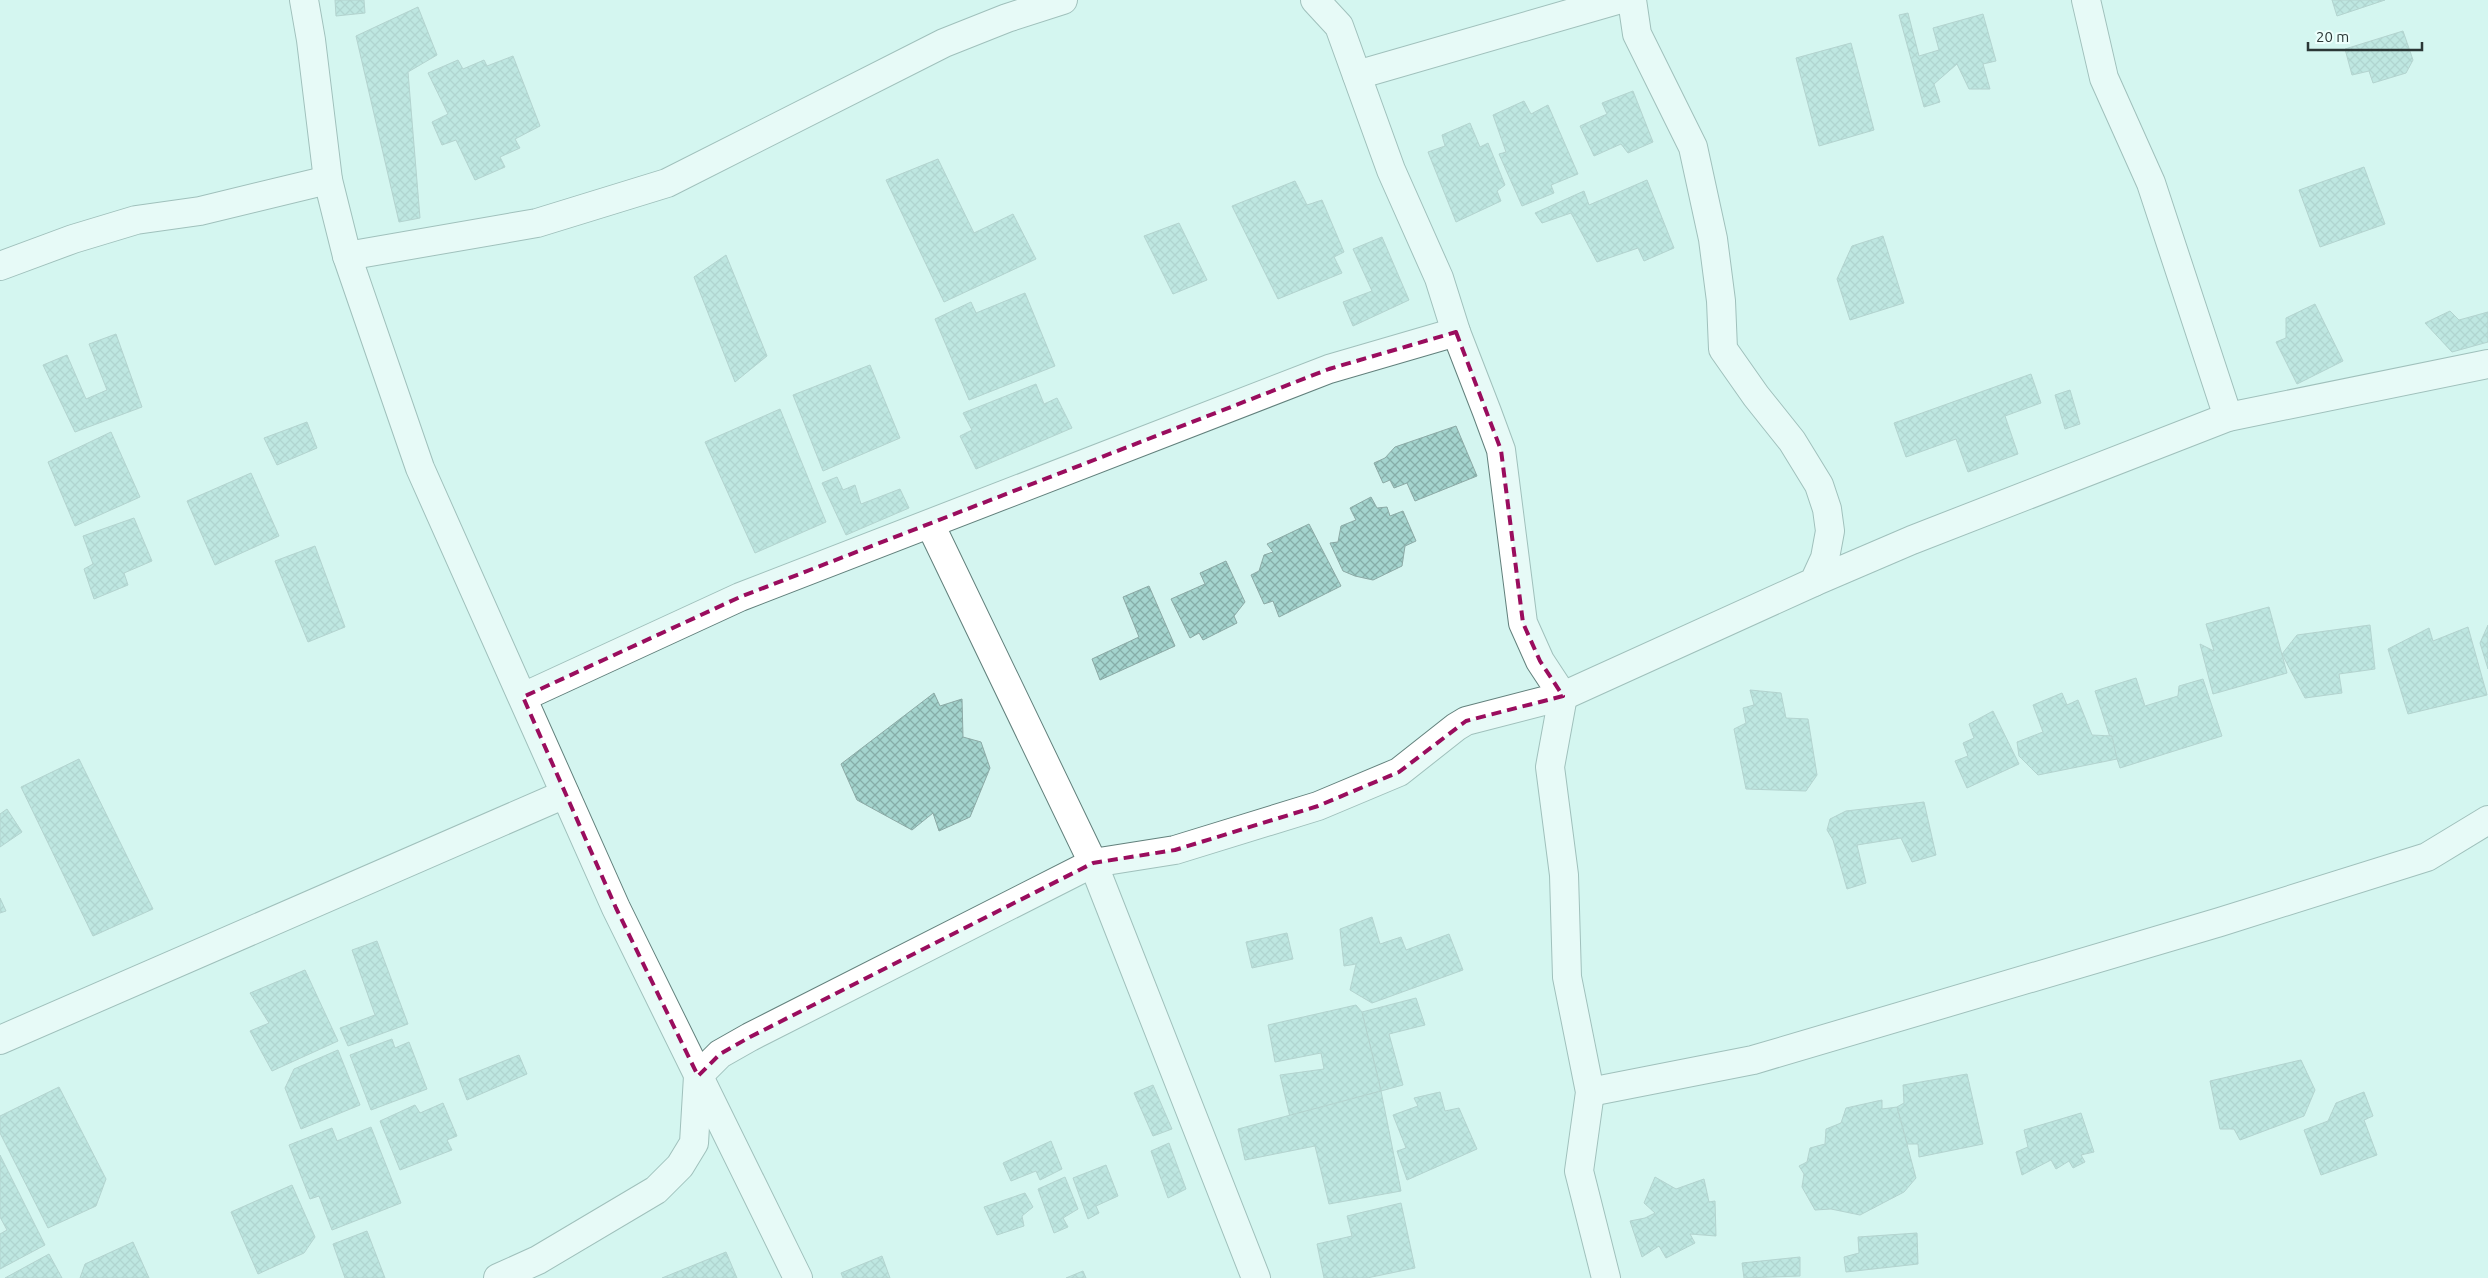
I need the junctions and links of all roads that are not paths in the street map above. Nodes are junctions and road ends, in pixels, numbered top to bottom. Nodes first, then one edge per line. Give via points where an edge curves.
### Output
1 (304, 0) edge
2 (1063, 0) edge
3 (1315, 0) edge
4 (1331, 0) edge
5 (1617, 0) edge
6 (1632, 0) edge
7 (2086, 0) edge
8 (1339, 26) junction
9 (1357, 75) junction
10 (328, 180) junction
11 (347, 256) junction
12 (0, 266) edge
13 (1456, 332) junction
14 (2488, 364) edge
15 (2228, 417) junction
16 (930, 524) junction
17 (1814, 582) junction
18 (1563, 696) junction
19 (523, 697) junction
20 (565, 794) junction
21 (2488, 820) edge
22 (1093, 864) junction
23 (0, 1040) edge
24 (698, 1076) junction
25 (1590, 1092) junction
26 (498, 1278) edge
27 (798, 1278) edge
28 (1256, 1278) edge
29 (1606, 1278) edge

1 - 10 street
2 - 11 street via 944,43 667,182 537,223
3 - 8 street
4 - 8 street
5 - 9 street
6 - 17 street via 1637,34 1693,147 1713,239 1723,349 1792,441 1819,485 1827,509 1830,531 1825,558
7 - 15 street via 2104,78 2151,183
8 - 9 street
9 - 13 street via 1392,170 1439,278
10 - 11 street
10 - 12 street via 200,211 136,220
11 - 19 street via 420,468
13 - 16 street via 1330,368
13 - 18 street via 1501,450 1523,623 1540,661
14 - 15 street
15 - 17 street via 1912,540
16 - 19 street via 740,597
16 - 22 street
17 - 18 street
18 - 22 street via 1466,721 1399,772 1318,806 1175,850
18 - 25 street via 1550,767 1564,875 1566,977
19 - 20 street
20 - 23 street
20 - 24 street via 616,908
21 - 25 street via 2427,858 2220,922 1753,1060
22 - 24 street via 750,1037 720,1054
22 - 28 street
24 - 26 street via 694,1143 680,1166 656,1190 538,1260
24 - 27 street
25 - 29 street via 1579,1171

